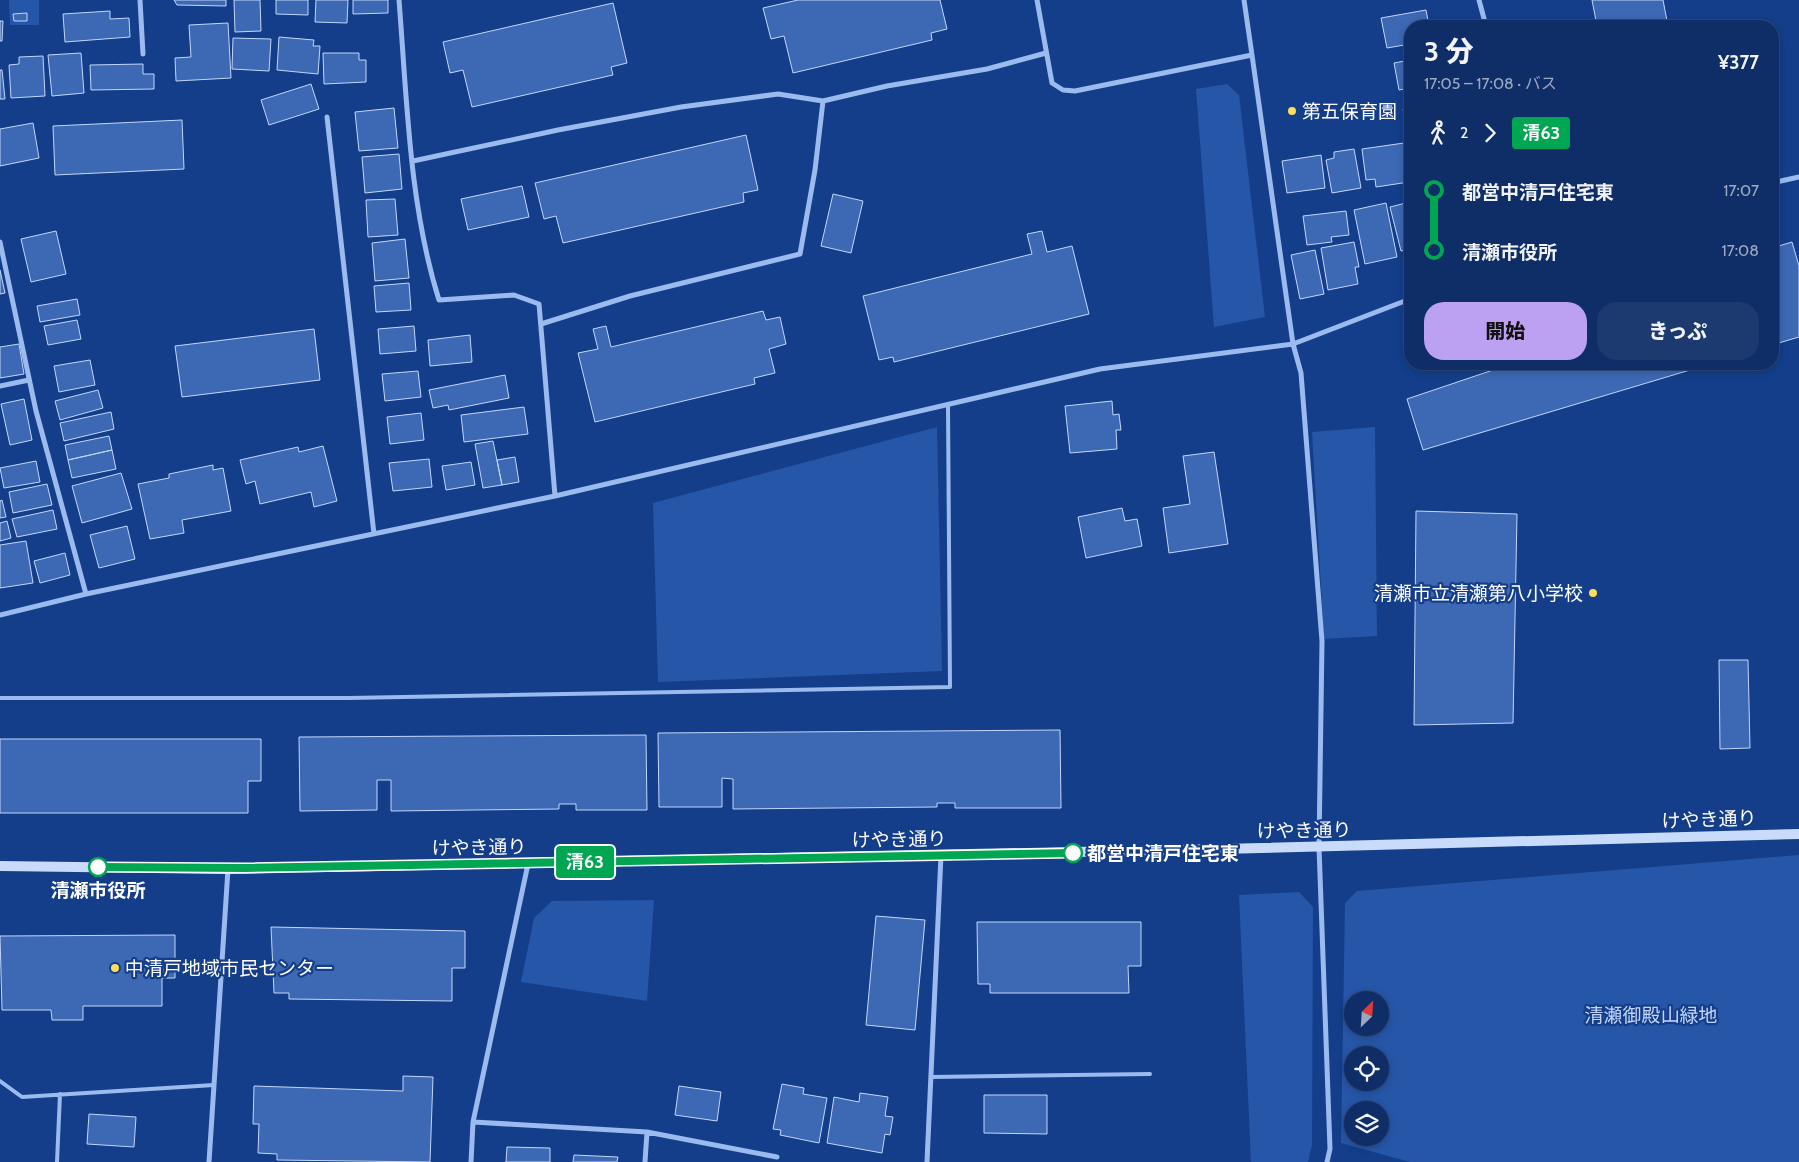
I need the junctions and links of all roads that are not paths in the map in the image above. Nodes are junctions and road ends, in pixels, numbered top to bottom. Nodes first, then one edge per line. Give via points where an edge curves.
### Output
1 (140, 0) edge
2 (399, 0) edge
3 (1036, 0) edge
4 (1244, 0) edge
5 (1479, 0) edge
6 (1484, 20) edge
7 (1046, 53) junction
8 (144, 54) dead end
9 (1252, 55) junction
10 (823, 101) junction
11 (327, 117) dead end
12 (413, 161) junction
13 (1799, 177) edge
14 (1779, 181) edge
15 (0, 242) edge
16 (1404, 301) edge
17 (541, 324) junction
18 (1293, 344) junction
19 (29, 380) junction
20 (0, 386) edge
21 (948, 404) junction
22 (555, 496) junction
23 (374, 534) junction
24 (86, 594) junction
25 (0, 615) edge
26 (0, 698) edge
27 (1799, 834) edge
28 (1319, 847) junction
29 (941, 855) junction
30 (528, 863) junction
31 (0, 866) edge
32 (228, 869) junction
33 (1150, 1074) dead end
34 (931, 1077) junction
35 (0, 1082) edge
36 (214, 1085) junction
37 (60, 1094) junction
38 (473, 1122) junction
39 (647, 1132) junction
40 (776, 1157) dead end
41 (57, 1162) edge
42 (209, 1162) edge
43 (471, 1162) edge
44 (645, 1162) edge
45 (927, 1162) edge
46 (1327, 1162) edge

1 - 8 street
2 - 12 street
3 - 7 street
4 - 9 street
5 - 6 street
7 - 9 street via 1052,83 1063,90 1075,91
7 - 10 street via 987,69
9 - 18 street
10 - 12 street via 778,94 681,107
10 - 17 street via 800,254 630,296
11 - 23 street
12 - 17 street via 428,265 439,300 514,295 539,304
13 - 14 street
15 - 19 street
16 - 18 street
17 - 22 street
18 - 21 street via 1100,369
18 - 28 street via 1301,373 1322,641
19 - 20 street
19 - 24 street
21 - 22 street
21 - 26 lane via 950,687 349,698
22 - 23 street
23 - 24 street
24 - 25 street
27 - 28 street, けやき通り
28 - 29 street, けやき通り
28 - 46 street via 1330,1149
29 - 30 street, けやき通り
29 - 34 street
30 - 32 street, けやき通り
30 - 38 street
31 - 32 street, けやき通り
32 - 36 street
33 - 34 lane
34 - 45 street
35 - 37 lane via 22,1097
36 - 37 lane
36 - 42 street
37 - 41 lane
38 - 39 street
38 - 43 street
39 - 40 street
39 - 44 street

